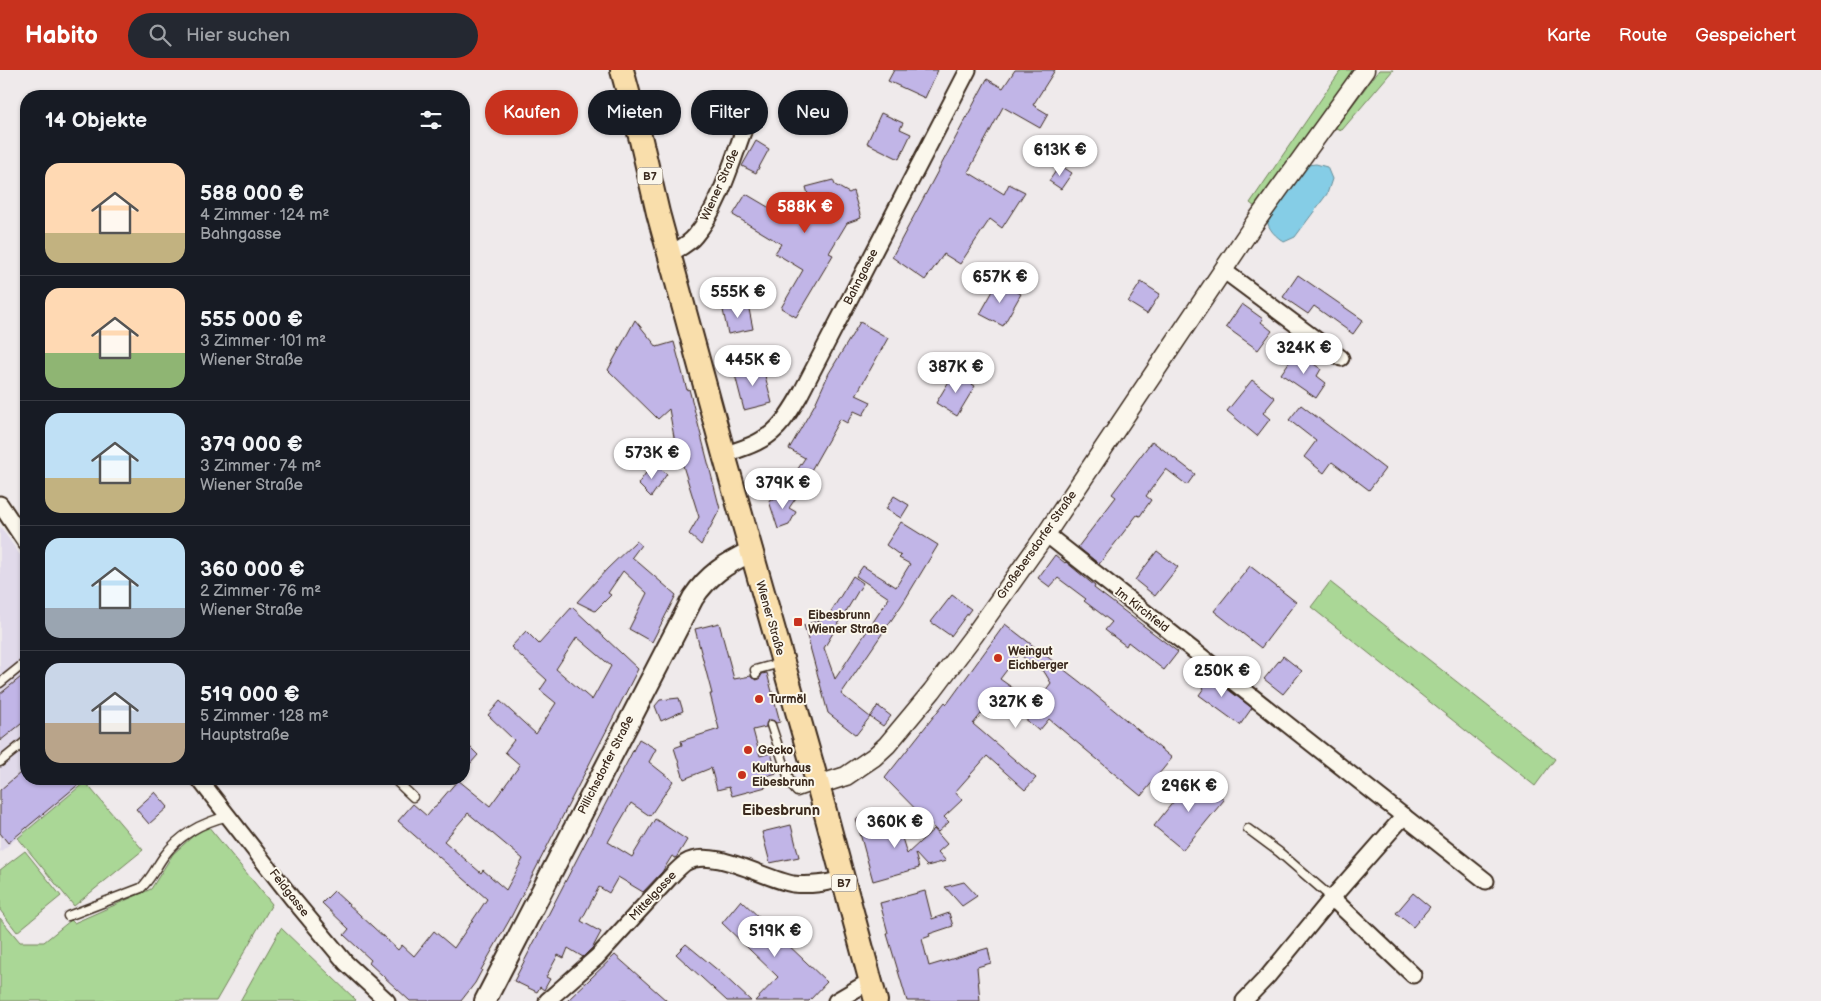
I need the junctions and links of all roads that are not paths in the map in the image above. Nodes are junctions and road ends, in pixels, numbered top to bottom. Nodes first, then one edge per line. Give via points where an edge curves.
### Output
1 (968, 70) edge
2 (1365, 70) edge
3 (624, 80) edge
4 (742, 135) edge
5 (670, 254) junction
6 (1222, 270) junction
7 (1341, 358) dead end
8 (724, 455) junction
9 (0, 504) edge
10 (20, 534) edge
11 (1046, 534) junction
12 (752, 551) junction
13 (783, 663) junction
14 (20, 667) edge
15 (756, 674) dead end
16 (0, 683) edge
17 (770, 725) dead end
18 (20, 746) edge
19 (0, 762) edge
20 (204, 785) edge
21 (400, 785) edge
22 (810, 788) junction
23 (413, 797) dead end
24 (229, 816) junction
25 (1404, 816) junction
26 (1248, 829) dead end
27 (843, 879) junction
28 (1486, 880) dead end
29 (1332, 898) junction
30 (68, 916) dead end
31 (1413, 976) dead end
32 (873, 991) edge
33 (387, 1001) edge
34 (485, 1001) edge
35 (548, 1001) edge
36 (836, 1001) edge
37 (1244, 1001) edge

1 - 8 street, Bahngasse via 790,412 761,441
2 - 6 street, Großebersdorfer Straße
3 - 5 main road, Wiener Straße / B7
4 - 5 street, Wiener Straße via 727,176 704,223 694,238
5 - 8 main road, Wiener Straße / B7
6 - 7 street
6 - 11 street, Großebersdorfer Straße
8 - 12 main road, Wiener Straße / B7
9 - 10 street
11 - 22 street, Großebersdorfer Straße via 932,691 887,745 846,776
11 - 25 street, Im Kirchfeld
12 - 13 main road, Wiener Straße / B7
12 - 34 main road, Pillichsdorfer Straße via 716,570 693,598
13 - 15 lane via 755,670
13 - 22 main road, Wiener Straße / B7
14 - 16 lane
17 - 22 lane via 792,785 798,792
18 - 19 lane
20 - 24 street, Feldgasse
21 - 23 lane
22 - 27 main road, Wiener Straße / B7
24 - 30 lane via 189,832 171,847 141,888
24 - 33 street, Feldgasse via 346,963
25 - 28 street, Im Kirchfeld
25 - 29 street
26 - 29 lane via 1280,852
27 - 32 main road, Wiener Straße / B7
27 - 35 street, Mittelgasse via 808,885 765,876 716,859 686,862 597,957
29 - 31 street
29 - 37 street
32 - 36 street

